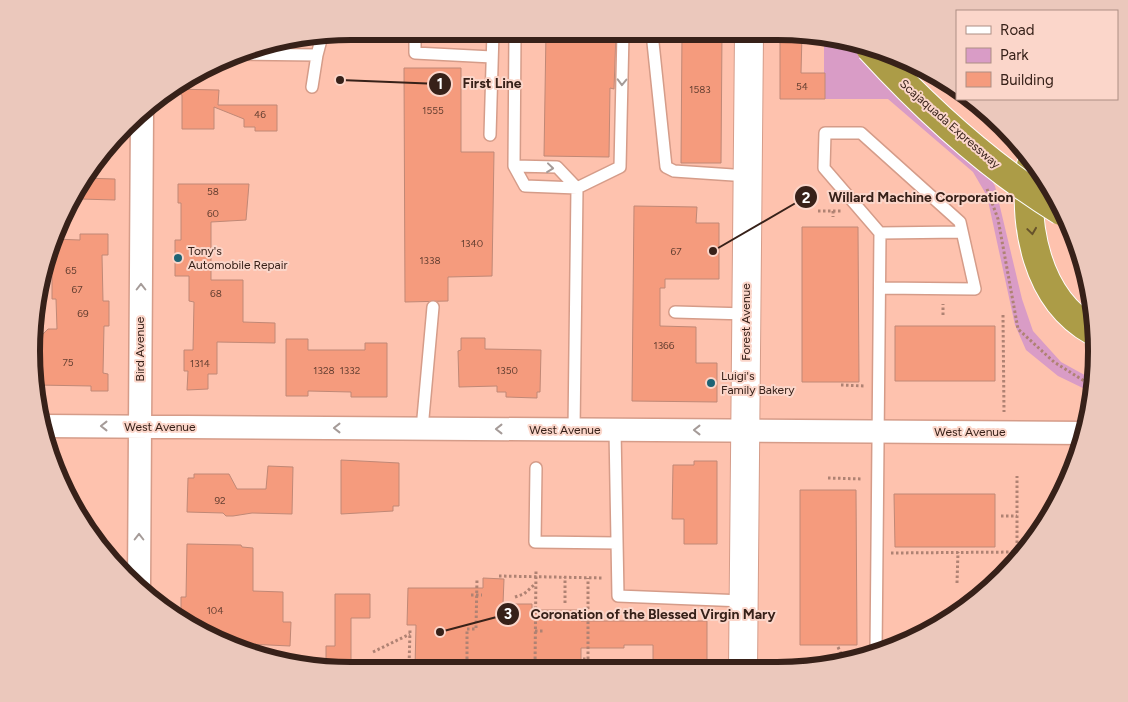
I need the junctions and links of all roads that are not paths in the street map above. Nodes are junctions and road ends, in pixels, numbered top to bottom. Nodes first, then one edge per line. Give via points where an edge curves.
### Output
1 (415, 40) edge
2 (493, 40) edge
3 (515, 40) edge
4 (623, 40) edge
5 (653, 40) edge
6 (749, 40) edge
7 (320, 42) edge
8 (262, 54) edge
9 (317, 55) junction
10 (492, 57) junction
11 (879, 58) edge
12 (312, 87) dead end
13 (142, 121) edge
14 (490, 135) dead end
15 (514, 166) junction
16 (1030, 171) edge
17 (748, 176) junction
18 (577, 188) junction
19 (1051, 205) edge
20 (962, 232) junction
21 (880, 233) junction
22 (880, 288) junction
23 (433, 306) dead end
24 (675, 312) dead end
25 (747, 314) junction
26 (1086, 326) edge
27 (50, 426) edge
28 (140, 427) junction
29 (422, 428) junction
30 (574, 430) junction
31 (615, 430) junction
32 (746, 431) junction
33 (880, 432) junction
34 (1058, 433) junction
35 (1076, 433) edge
36 (1073, 443) edge
37 (536, 468) dead end
38 (617, 543) junction
39 (139, 579) edge
40 (744, 601) junction
41 (876, 645) edge
42 (743, 662) edge

1 - 10 lane via 415,53
2 - 10 lane
3 - 15 lane
4 -> 18 lane via 620,167
5 - 17 lane via 666,167 674,171
6 - 17 street, Forest Avenue
7 - 9 lane
8 - 9 lane
9 - 12 lane
10 - 14 lane
11 - 19 highway, Scajaquada Expressway, bridge via 960,136
28 -> 13 street, Bird Avenue
15 -> 18 lane via 557,167
15 - 18 lane via 525,186
16 -> 26 highway via 1030,217 1038,259 1059,302 1069,314
17 - 25 street, Forest Avenue
18 - 30 lane
20 - 21 lane
20 - 21 lane via 960,222 861,133 824,133 824,168
20 - 22 lane via 974,289
21 - 22 lane
22 - 33 lane
23 - 29 lane
24 - 25 lane
25 - 32 street, Forest Avenue
28 -> 27 street, West Avenue
29 -> 28 street, West Avenue
39 -> 28 street, Bird Avenue
30 -> 29 street, West Avenue
30 - 31 street, West Avenue
32 -> 31 street, West Avenue
31 - 38 lane
32 - 33 street, West Avenue
32 - 40 street, Forest Avenue
33 - 34 street, West Avenue
33 - 41 lane
34 - 35 street, West Avenue
34 - 36 street
37 - 38 lane via 535,542
38 - 40 lane via 618,596
40 - 42 street, Forest Avenue

